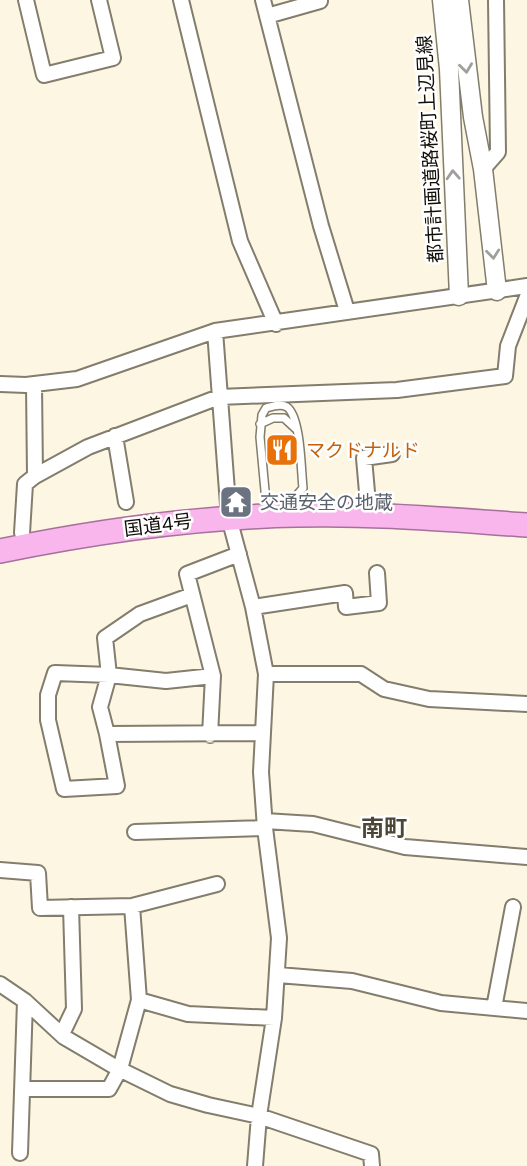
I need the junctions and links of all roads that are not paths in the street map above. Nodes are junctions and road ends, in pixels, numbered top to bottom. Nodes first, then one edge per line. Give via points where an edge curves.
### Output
1 (26, 0) edge
2 (99, 0) edge
3 (181, 0) edge
4 (263, 0) edge
5 (442, 0) edge
6 (459, 0) edge
7 (496, 0) edge
8 (320, 1) edge
9 (267, 16) junction
10 (483, 169) junction
11 (527, 286) edge
12 (497, 291) junction
13 (459, 296) junction
14 (527, 297) edge
15 (347, 311) junction
16 (275, 324) junction
17 (215, 331) junction
18 (0, 383) edge
19 (34, 384) junction
20 (219, 397) junction
21 (260, 424) junction
22 (297, 430) junction
23 (115, 436) junction
24 (392, 454) dead end
25 (35, 476) junction
26 (126, 502) dead end
27 (296, 515) junction
28 (369, 515) junction
29 (268, 516) junction
30 (229, 518) junction
31 (527, 525) edge
32 (22, 533) dead end
33 (0, 551) edge
34 (239, 554) junction
35 (377, 573) dead end
36 (192, 595) junction
37 (253, 607) junction
38 (266, 674) junction
39 (109, 675) junction
40 (213, 676) junction
41 (527, 704) edge
42 (261, 733) junction
43 (107, 734) junction
44 (210, 735) junction
45 (265, 824) junction
46 (135, 832) dead end
47 (527, 857) edge
48 (0, 870) edge
49 (217, 884) dead end
50 (132, 906) junction
51 (513, 906) dead end
52 (71, 907) junction
53 (278, 975) junction
54 (0, 985) edge
55 (139, 1000) junction
56 (25, 1001) junction
57 (494, 1008) junction
58 (527, 1012) edge
59 (274, 1018) junction
60 (62, 1034) junction
61 (120, 1069) junction
62 (23, 1089) junction
63 (259, 1116) junction
64 (20, 1153) dead end
65 (255, 1166) edge
66 (372, 1166) edge

1 - 2 street via 44,75 113,58
3 - 16 street via 240,241
4 - 9 street
13 -> 5 street, 都市計画道路桜町上辺見線
6 -> 10 street, 都市計画道路桜町上辺見線
7 - 10 street via 498,152
8 - 9 street
9 - 15 street
10 -> 12 street, 都市計画道路桜町上辺見線
11 - 12 street
12 - 13 street
13 - 15 street
14 - 20 street via 508,346 505,376 397,390
15 - 16 street
16 - 17 street
17 - 19 street via 77,379
17 - 20 street
18 - 19 street
19 - 25 street
20 - 23 street
20 - 30 street
21 - 22 lane via 284,418
21 - 22 lane via 266,408 278,405 292,413
21 - 29 lane
22 - 27 lane via 303,488 297,495
23 - 25 street
23 - 26 street
24 - 28 street via 364,458
25 - 32 street via 25,484
27 - 28 highway, 国道4号
27 - 29 highway, 国道4号
28 - 31 highway, 国道4号
29 - 30 highway, 国道4号
30 - 33 highway, 国道4号 via 125,529
30 - 34 street
34 - 36 street via 187,574
34 - 37 street
35 - 37 street via 379,603 346,607 345,593
36 - 39 street via 140,614 105,638
36 - 40 street
37 - 38 street
38 - 41 street via 360,674 384,689 429,699
38 - 42 street
39 - 40 street via 166,681
39 - 43 street via 100,707
39 - 43 street via 55,673 48,695 48,720 64,789 117,786
40 - 44 street
42 - 44 street
42 - 45 street
43 - 44 street
45 - 46 street
45 - 47 street via 313,824 405,847
45 - 53 street via 279,938
48 - 52 street via 38,873 40,908
49 - 50 street
50 - 52 street
50 - 55 street
51 - 57 street
52 - 60 street via 74,1009
53 - 57 street via 352,981 441,1003
53 - 59 street
54 - 56 street
55 - 59 street via 188,1014
55 - 61 street
56 - 60 street
56 - 62 street
57 - 58 street
59 - 63 street
60 - 61 street
61 - 62 street via 109,1089
61 - 63 street via 170,1094
62 - 64 street
63 - 65 street
63 - 66 street via 371,1154

